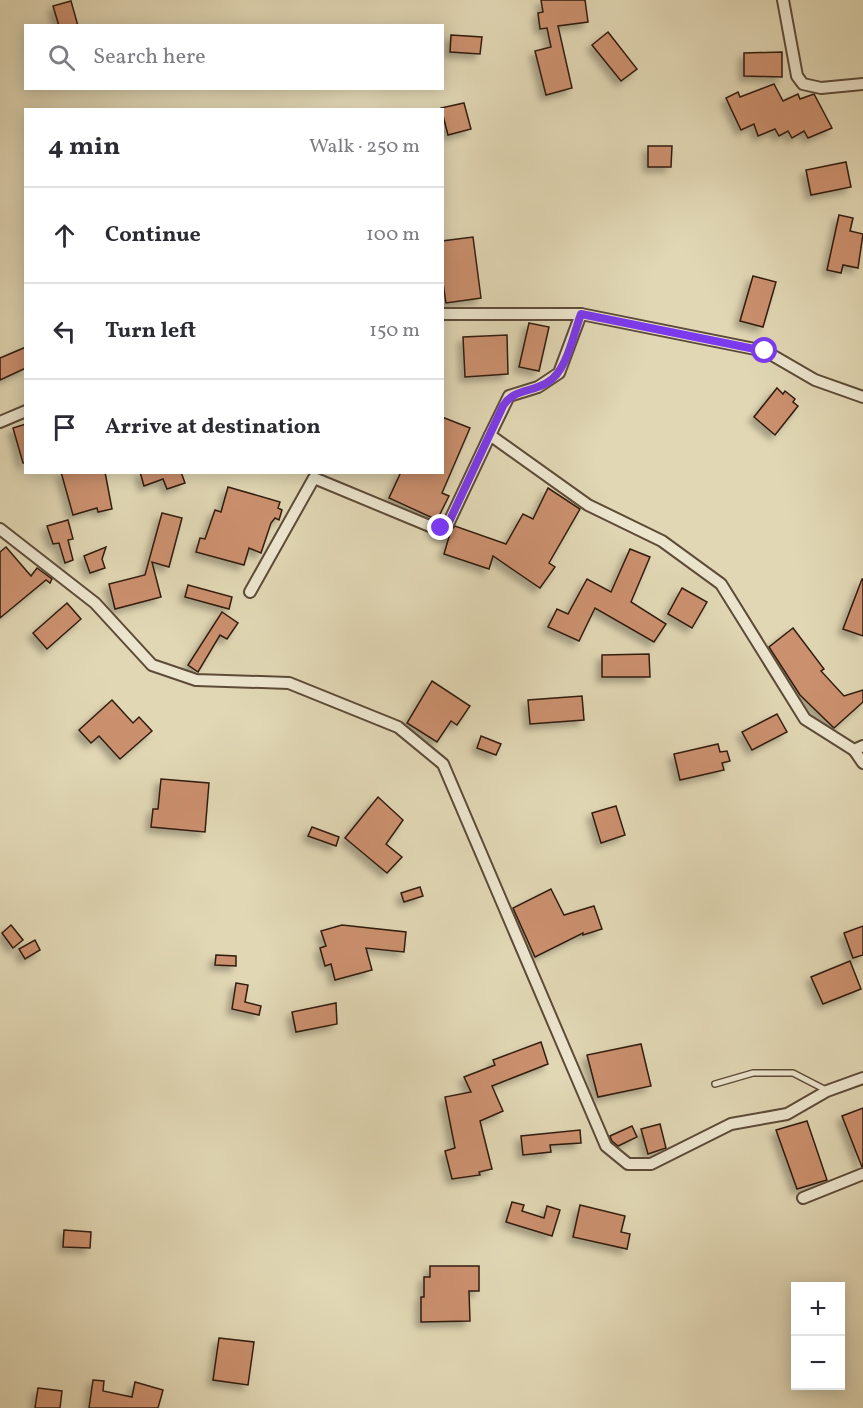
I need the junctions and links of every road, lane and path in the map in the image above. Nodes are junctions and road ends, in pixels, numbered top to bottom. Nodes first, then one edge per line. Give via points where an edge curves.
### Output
1 (783, 0) edge
2 (863, 84) edge
3 (444, 314) edge
4 (581, 314) junction
5 (863, 397) edge
6 (24, 412) edge
7 (0, 422) edge
8 (490, 435) junction
9 (0, 529) edge
10 (250, 592) dead end
11 (859, 748) edge
12 (863, 764) edge
13 (863, 1078) edge
14 (715, 1084) dead end
15 (827, 1091) junction
16 (863, 1174) edge
17 (803, 1198) dead end

1 - 2 street via 797,76 803,84 821,88
3 - 4 street
4 - 5 street via 765,351 815,380
4 - 8 street via 559,373 538,387 509,396
6 - 7 street
8 - 10 street via 449,522 441,528 314,478
8 - 11 street via 588,505 662,541 721,584 805,719
9 - 15 street via 95,603 152,665 196,680 289,683 398,727 443,764 606,1146 627,1164 651,1164 731,1124 787,1114
11 - 12 street
13 - 15 street
14 - 15 lane via 753,1073 793,1073
16 - 17 street

